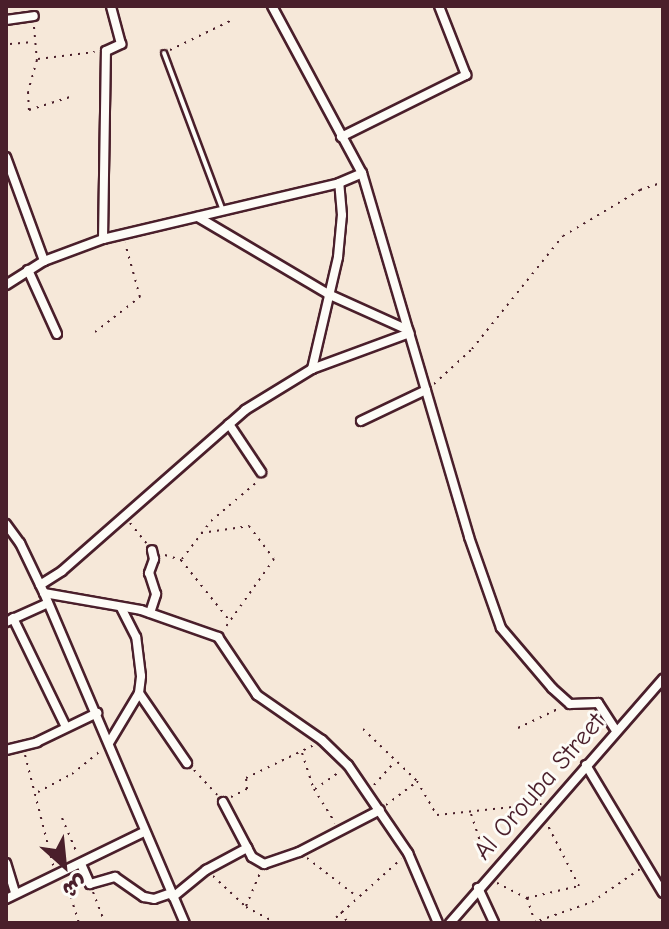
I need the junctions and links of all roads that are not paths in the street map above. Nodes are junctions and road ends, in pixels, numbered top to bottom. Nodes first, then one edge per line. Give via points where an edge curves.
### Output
1 (111, 6) edge
2 (272, 6) edge
3 (439, 6) edge
4 (34, 16) road end
5 (6, 20) edge
6 (164, 53) road end
7 (341, 137) junction
8 (6, 157) edge
9 (362, 173) junction
10 (339, 183) junction
11 (223, 211) junction
12 (198, 217) junction
13 (103, 239) junction
14 (44, 261) junction
15 (28, 270) junction
16 (6, 285) edge
17 (328, 294) junction
18 (409, 332) junction
19 (57, 334) dead end
20 (312, 369) junction
21 (426, 390) junction
22 (361, 421) dead end
23 (229, 424) junction
24 (261, 472) road end
25 (7, 525) edge
26 (152, 550) dead end
27 (42, 589) junction
28 (48, 603) junction
29 (121, 608) junction
30 (150, 613) junction
31 (10, 620) edge
32 (663, 679) edge
33 (139, 693) junction
34 (97, 713) junction
35 (66, 727) junction
36 (616, 731) junction
37 (109, 743) junction
38 (6, 750) edge
39 (187, 763) road end
40 (586, 765) junction
41 (223, 802) road end
42 (380, 810) junction
43 (144, 832) junction
44 (247, 848) junction
45 (6, 863) edge
46 (81, 864) junction
47 (478, 888) junction
48 (15, 892) junction
49 (663, 893) edge
50 (172, 895) junction
51 (6, 899) edge
52 (185, 923) edge
53 (438, 923) edge
54 (450, 923) edge
55 (494, 923) edge

1 - 13 street via 121,44 106,51
2 - 7 street
3 - 7 street via 467,71 465,78
4 - 5 street
6 - 11 lane
7 - 9 street
8 - 14 street
9 - 10 street
9 - 18 street
10 - 11 street
10 - 17 street via 342,227
11 - 12 street
12 - 13 street
12 - 17 street
13 - 14 street
14 - 15 street
15 - 16 street
15 - 19 street
17 - 18 street
17 - 20 street
18 - 20 street
18 - 21 street
20 - 23 street
21 - 22 street
21 - 36 street via 501,628 552,688 570,704 598,703
23 - 24 street
23 - 27 street
25 - 27 street
26 - 30 street via 149,573 156,594
27 - 28 street
27 - 29 street
28 - 31 street
28 - 34 street
29 - 30 street
29 - 33 street via 139,647
30 - 42 street via 218,637 257,695 322,740 348,765
31 - 35 street
32 - 36 street, Al Orouba Street
33 - 37 street
33 - 39 street
34 - 35 street
34 - 37 street
35 - 38 street
36 - 40 street, Al Orouba Street
37 - 43 street
40 - 47 street, Al Orouba Street
40 - 49 street
41 - 44 street
42 - 44 street via 264,864
42 - 53 street via 408,853
43 - 46 street
43 - 50 street
44 - 50 street
45 - 48 street
46 - 48 street
46 - 50 street via 90,884 115,877 144,897
47 - 54 street, Al Orouba Street
47 - 55 street
48 - 51 street
50 - 52 street

